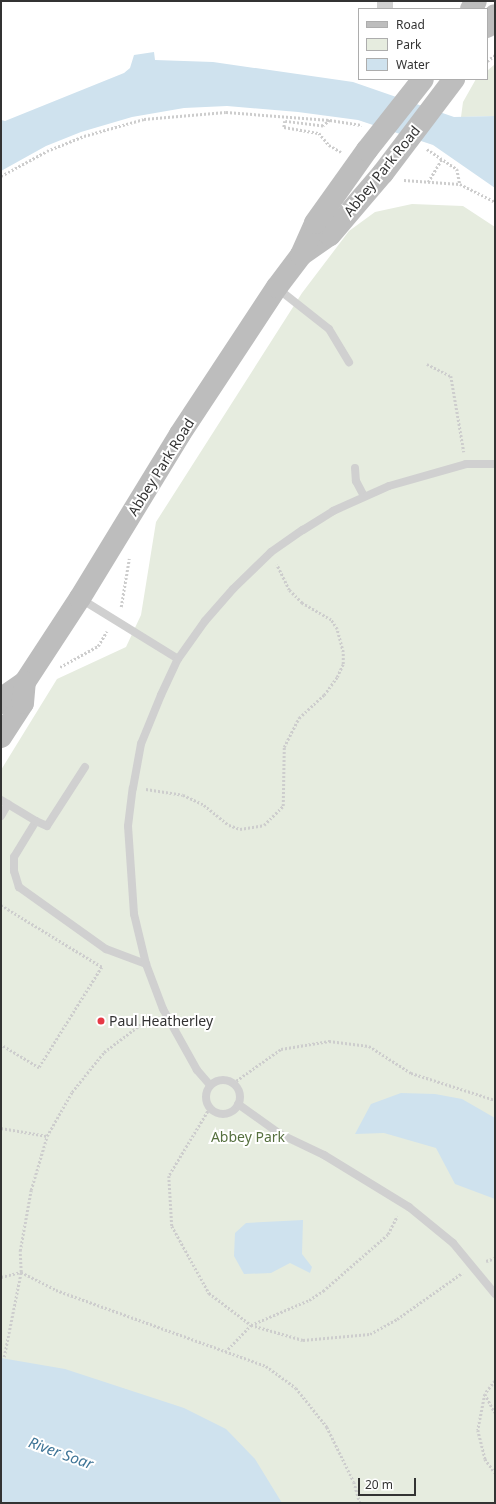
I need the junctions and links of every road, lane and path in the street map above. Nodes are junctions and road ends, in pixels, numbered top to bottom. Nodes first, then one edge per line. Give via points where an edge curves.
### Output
1 (495, 15) edge
2 (488, 26) edge
3 (422, 80) edge
4 (453, 80) edge
5 (330, 120) junction
6 (368, 127) dead end
7 (423, 148) dead end
8 (362, 156) junction
9 (442, 159) junction
10 (1, 176) edge
11 (390, 176) junction
12 (428, 182) junction
13 (460, 184) junction
14 (495, 202) edge
15 (301, 255) junction
16 (277, 287) junction
17 (349, 362) dead end
18 (427, 364) dead end
19 (466, 464) junction
20 (495, 464) edge
21 (355, 468) dead end
22 (364, 496) junction
23 (271, 552) junction
24 (80, 598) junction
25 (178, 659) junction
26 (25, 682) junction
27 (1, 703) edge
28 (1, 737) edge
29 (85, 766) dead end
30 (133, 788) junction
31 (5, 802) edge
32 (1, 816) edge
33 (36, 821) junction
34 (1, 905) edge
35 (146, 964) junction
36 (163, 1009) junction
37 (1, 1045) edge
38 (233, 1083) junction
39 (210, 1085) junction
40 (495, 1100) edge
41 (238, 1104) junction
42 (210, 1108) junction
43 (1, 1128) edge
44 (48, 1136) junction
45 (402, 1202) junction
46 (472, 1266) junction
47 (21, 1272) junction
48 (1, 1277) edge
49 (495, 1294) edge
50 (251, 1325) junction
51 (225, 1352) junction
52 (4, 1357) dead end
53 (495, 1382) edge
54 (485, 1394) junction
55 (495, 1413) edge
56 (495, 1473) edge
57 (360, 1503) edge

1 - 2 main road
3 - 8 main road, Abbey Park Road, bridge
4 - 11 main road, Abbey Park Road, bridge
5 - 6 path
5 - 8 path via 323,126 285,121 284,128 319,133 329,145
5 - 10 path via 226,112 144,119 84,136 47,151
7 - 9 path
8 - 15 main road, Abbey Park Road via 315,223
9 - 12 path
9 - 13 path via 457,169
11 - 12 path
11 - 15 main road, Abbey Park Road via 330,235
12 - 13 path
13 - 14 path
15 - 16 main road, Abbey Park Road
16 - 17 lane via 329,329
16 - 24 main road, Abbey Park Road via 180,434
18 - 19 path via 451,376
19 - 20 lane
19 - 22 lane via 431,472
21 - 22 lane via 356,481
22 - 23 lane via 333,511
23 - 25 lane via 205,621
23 - 30 path via 288,590 302,603 331,620 338,629 344,652 343,664 337,677 324,695 299,718 284,747 282,806 264,825 240,829 229,825 204,805 183,796 168,791
24 - 25 lane
24 - 26 main road, Abbey Park Road
25 - 30 lane via 141,744
26 - 27 main road, Abbey Park Road via 5,696
26 - 28 main road, Abbey Park Road via 23,703
29 - 33 lane via 48,826
30 - 35 lane via 128,826 130,872 134,914
31 - 32 lane
31 - 33 lane
33 - 35 lane via 14,857 14,871 19,887 106,949
34 - 37 path via 102,966 39,1068
35 - 36 lane
36 - 39 lane via 197,1070
36 - 44 path via 104,1052 72,1092
38 - 39 lane via 219,1080
38 - 40 path via 281,1049 328,1041 369,1046 411,1073
38 - 41 lane via 239,1093
39 - 42 lane via 206,1094
41 - 42 lane via 225,1114
41 - 45 lane via 280,1134 324,1155
42 - 50 path via 169,1176 172,1226 209,1293
43 - 44 path
44 - 47 path via 29,1198 20,1251
45 - 46 lane via 453,1243
45 - 50 path via 388,1234 324,1291
46 - 49 lane
46 - 50 path via 397,1319 370,1334 303,1340
47 - 48 path
47 - 51 path via 56,1290
47 - 52 path
50 - 51 path
51 - 57 path via 266,1366 296,1388 327,1427 354,1482
53 - 54 path
54 - 55 path
54 - 56 path via 478,1430 485,1459

